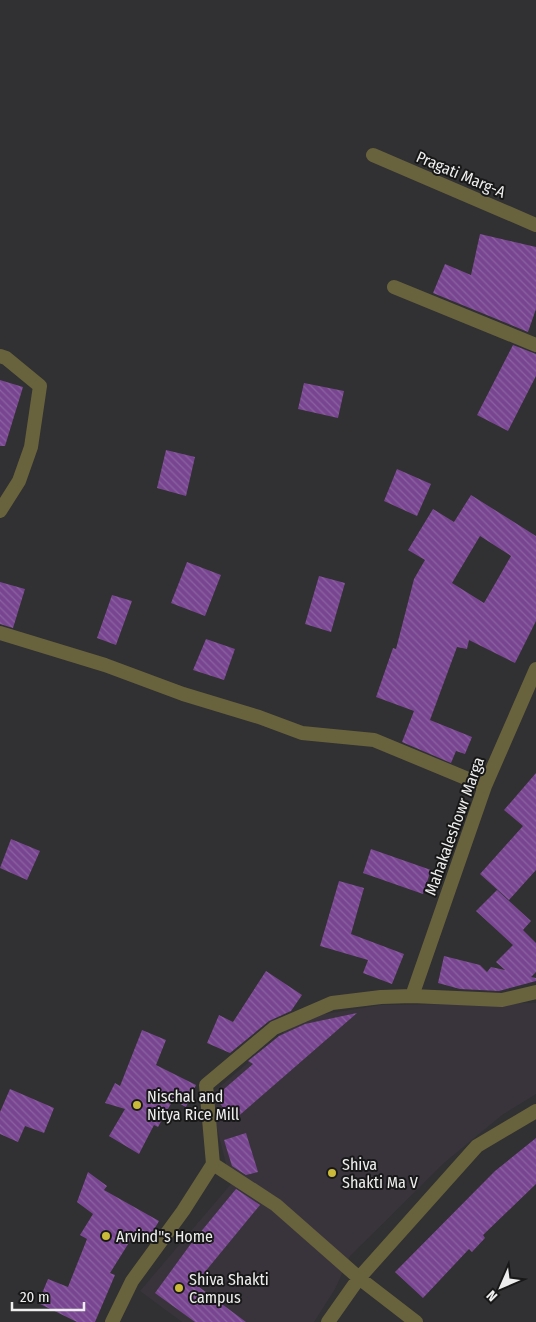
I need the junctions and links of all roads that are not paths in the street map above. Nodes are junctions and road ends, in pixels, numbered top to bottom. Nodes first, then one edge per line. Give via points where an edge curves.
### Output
1 (373, 156) dead end
2 (536, 225) edge
3 (394, 287) dead end
4 (536, 345) edge
5 (0, 356) edge
6 (0, 511) edge
7 (0, 633) edge
8 (535, 670) edge
9 (485, 786) junction
10 (536, 992) edge
11 (412, 996) junction
12 (536, 1111) edge
13 (213, 1164) junction
14 (360, 1278) junction
15 (112, 1322) edge
16 (328, 1322) edge
17 (416, 1322) edge

1 - 2 street, Pragati Marg-A
3 - 4 street
5 - 6 street via 40,386 30,447 19,481
7 - 9 street via 105,665 302,733 374,740
8 - 9 street, Mahakaleshowr Marga
9 - 11 street, Mahakaleshowr Marga
10 - 11 street via 502,1000
11 - 13 street via 332,1003 304,1014 274,1028 206,1085
12 - 14 street via 477,1146
13 - 14 street via 276,1206
13 - 15 street via 132,1281
14 - 16 street
14 - 17 street

